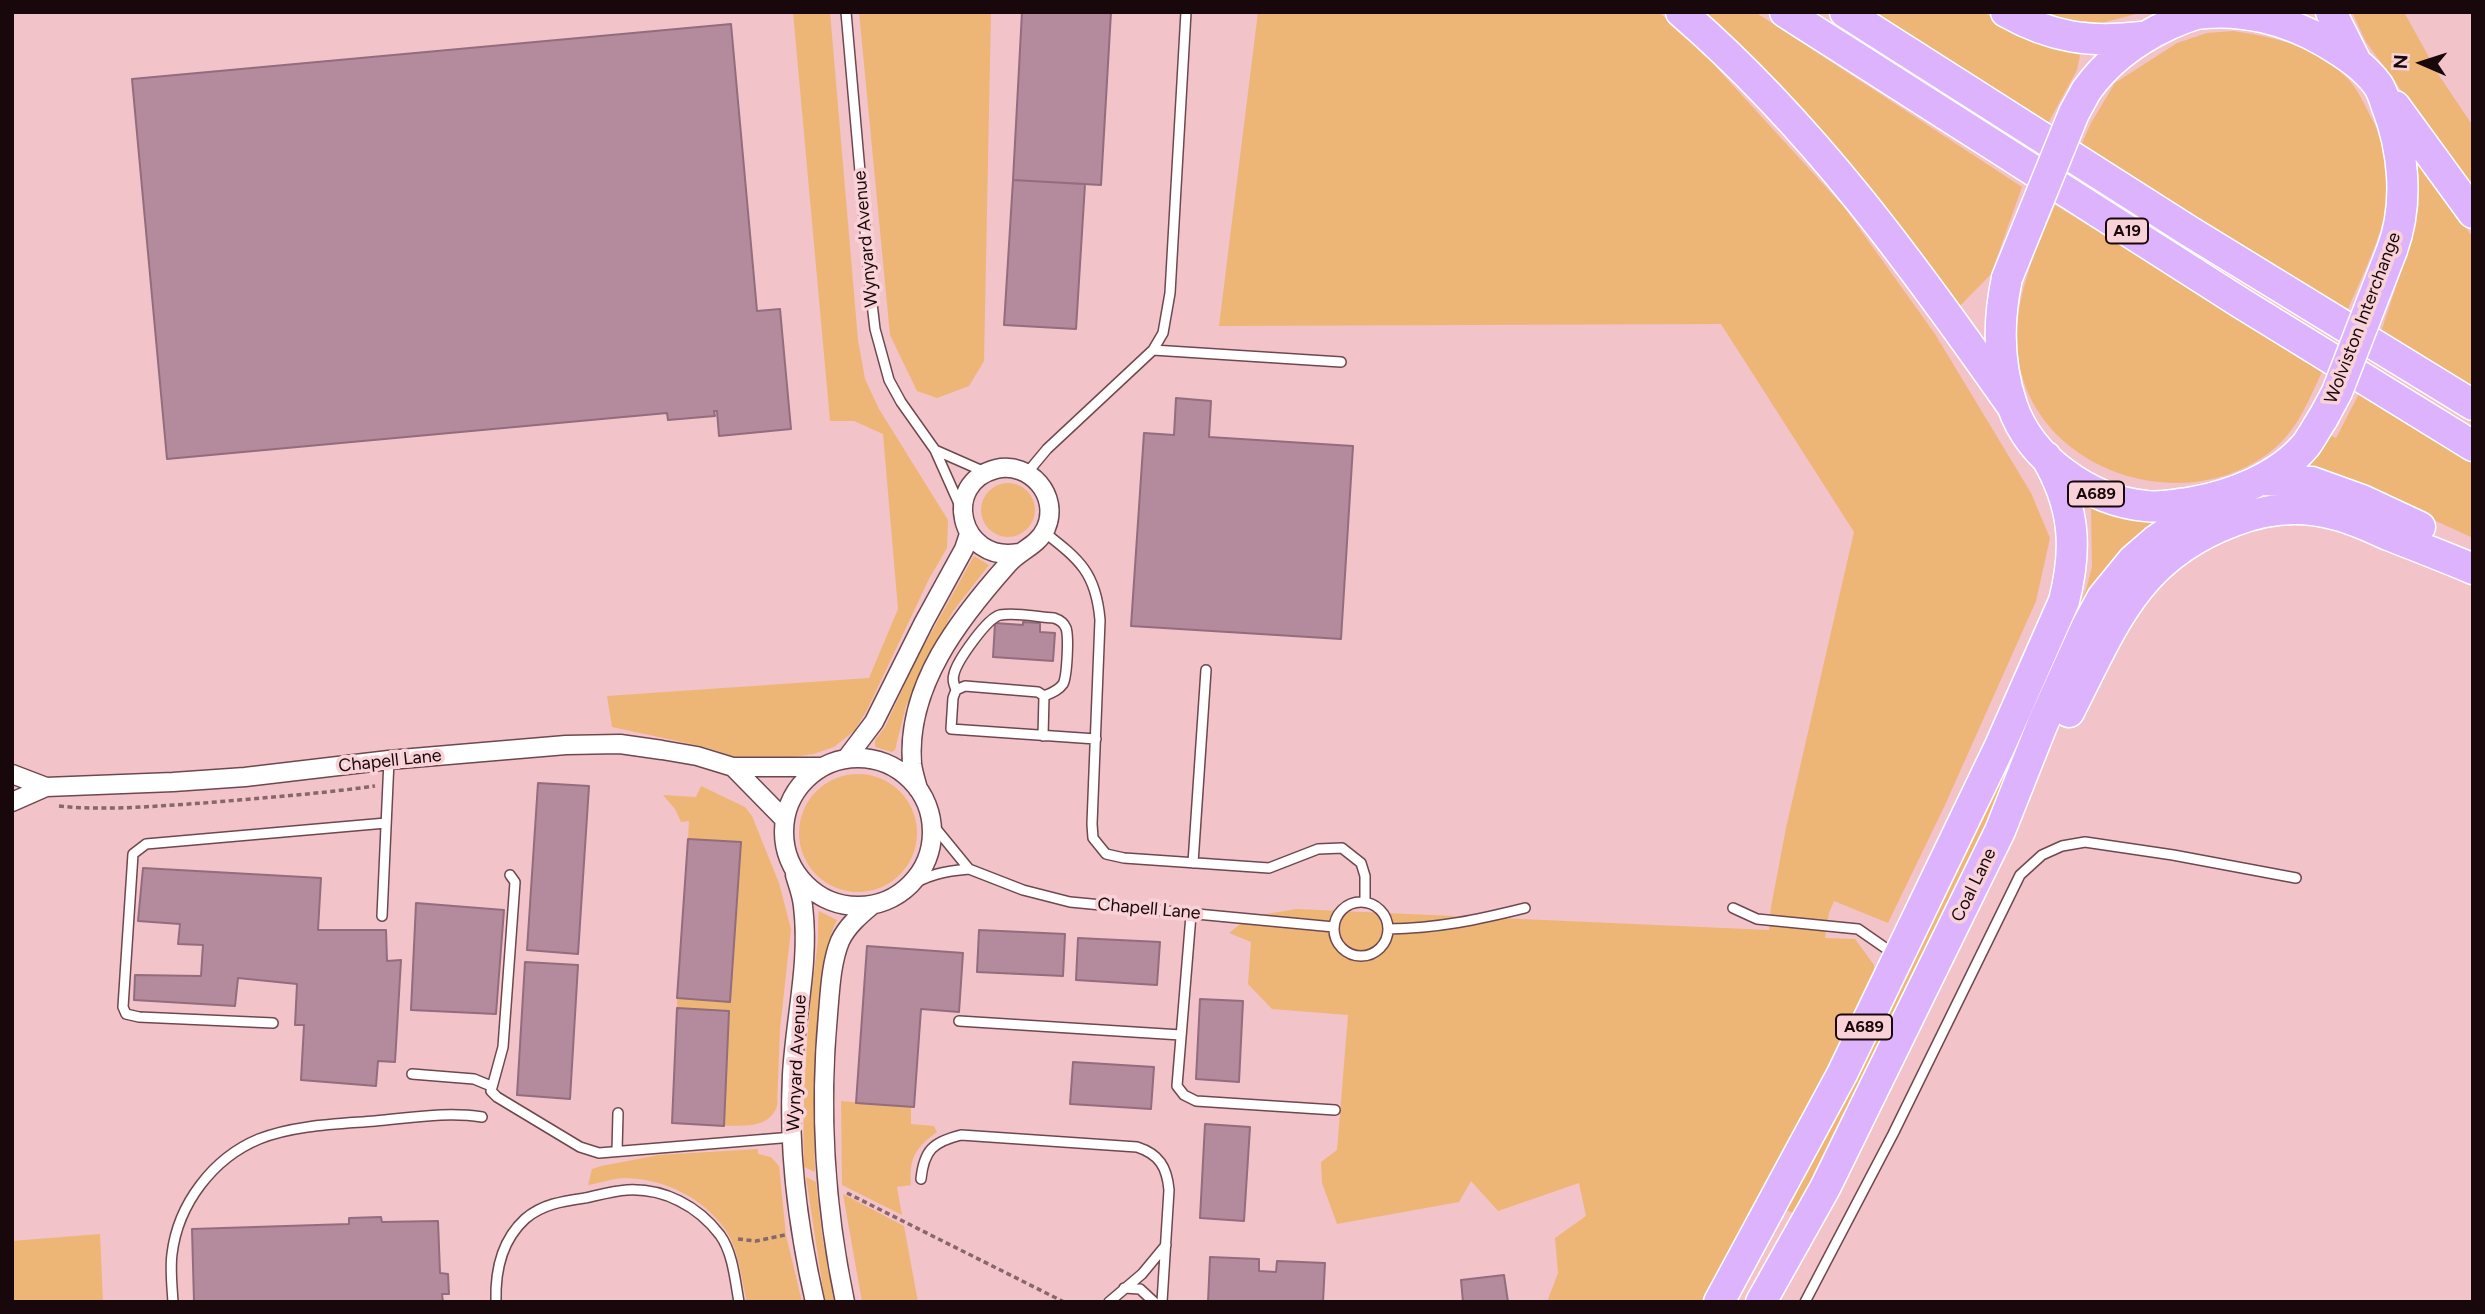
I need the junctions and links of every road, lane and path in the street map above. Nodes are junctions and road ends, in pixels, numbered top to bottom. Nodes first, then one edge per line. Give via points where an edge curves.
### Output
1 (846, 12) edge
2 (1185, 12) edge
3 (1682, 12) edge
4 (1785, 12) edge
5 (1845, 12) edge
6 (2006, 12) edge
7 (2331, 12) edge
8 (2196, 13) edge
9 (2143, 37) junction
10 (2355, 60) junction
11 (2379, 87) junction
12 (2473, 214) edge
13 (1153, 350) junction
14 (1341, 362) dead end
15 (2473, 405) edge
16 (2012, 406) junction
17 (2473, 446) edge
18 (935, 450) junction
19 (2046, 457) junction
20 (986, 473) junction
21 (1027, 473) junction
22 (2261, 480) junction
23 (2218, 498) junction
24 (963, 513) junction
25 (1044, 532) junction
26 (969, 534) junction
27 (2473, 551) edge
28 (1018, 553) junction
29 (2473, 569) edge
30 (1206, 670) dead end
31 (956, 690) junction
32 (1044, 696) junction
33 (1043, 736) junction
34 (1096, 739) junction
35 (846, 759) junction
36 (389, 760) junction
37 (733, 767) junction
38 (822, 767) junction
39 (12, 774) edge
40 (388, 785) junction
41 (46, 787) junction
42 (918, 789) junction
43 (12, 802) edge
44 (54, 806) dead end
45 (929, 814) junction
46 (785, 820) junction
47 (386, 823) junction
48 (2000, 831) junction
49 (1193, 863) junction
50 (792, 865) junction
51 (969, 869) junction
52 (510, 875) dead end
53 (2296, 878) dead end
54 (906, 888) junction
55 (1365, 902) junction
56 (872, 905) junction
57 (1525, 908) dead end
58 (1733, 908) dead end
59 (1191, 915) junction
60 (382, 916) dead end
61 (1334, 927) junction
62 (1388, 929) junction
63 (1898, 957) junction
64 (959, 1021) dead end
65 (273, 1023) dead end
66 (1181, 1035) junction
67 (412, 1074) dead end
68 (491, 1086) junction
69 (1335, 1110) dead end
70 (618, 1113) dead end
71 (482, 1117) dead end
72 (793, 1137) junction
73 (617, 1151) junction
74 (921, 1179) dead end
75 (827, 1182) junction
76 (801, 1232) junction
77 (723, 1241) junction
78 (1167, 1244) junction
79 (1124, 1288) junction
80 (173, 1302) edge
81 (496, 1302) edge
82 (739, 1302) edge
83 (815, 1302) edge
84 (845, 1302) edge
85 (1064, 1302) edge
86 (1109, 1302) edge
87 (1154, 1302) edge
88 (1162, 1302) edge
89 (1720, 1302) edge
90 (1761, 1302) edge
91 (1805, 1302) edge

1 - 18 lane, Wynyard Avenue via 875,329 889,380
2 - 13 lane via 1170,293 1163,332
3 - 16 highway via 1774,99 1837,170 1920,275
4 - 17 highway, A19
5 - 15 highway, A19
6 - 9 highway, A689 via 2056,35 2093,40
7 - 10 highway, A689
8 - 9 highway, Wolviston Interchange / A689
8 - 10 highway, Wolviston Interchange / A689 via 2247,14 2280,22 2304,30
9 - 16 highway, Wolviston Interchange / A689, bridge via 2116,56 2086,91 2007,278 2000,332
10 - 11 highway, Wolviston Interchange / A689
11 - 12 highway
11 - 22 highway, Wolviston Interchange / A689, bridge via 2396,128 2403,190 2392,250 2323,418 2305,446
13 - 14 lane
13 - 21 lane
16 - 19 highway, Wolviston Interchange / A689
18 - 20 lane
18 - 24 lane, Wynyard Avenue
19 - 23 highway, Wolviston Interchange / A689 via 2089,490 2114,500 2170,506
19 - 63 highway, A689 via 2070,511 2073,539 2064,601
20 - 21 street via 1002,468
20 - 24 street via 968,489
21 - 25 street via 1048,499
22 - 23 highway, Wolviston Interchange / A689
22 - 27 highway, A689 via 2312,482
23 - 48 highway, Coal Lane / A689 via 2155,541 2102,598 2043,723
24 - 26 street
25 - 28 street
25 - 34 lane via 1088,572 1098,595
26 - 28 street via 988,551
26 - 35 street via 874,722
28 - 42 street via 967,613 929,678 913,743
29 - 48 highway, A689 via 2336,514 2309,509 2255,513 2184,544 2152,570 2128,602
30 - 49 lane
31 - 32 lane via 965,687
31 - 32 lane via 954,671 965,652 993,617 1002,614 1054,618 1066,627 1064,682
31 - 33 lane via 951,729
32 - 33 lane
33 - 34 lane
34 - 49 lane via 1093,838 1106,854
35 - 38 street, Wynyard Avenue
35 - 42 street, Wynyard Avenue via 887,764
36 - 37 street, Chapell Lane via 620,744
36 - 40 lane
36 - 41 street, Chapell Lane via 209,779
37 - 38 street, Chapell Lane
37 - 46 street
38 - 46 street, Wynyard Avenue via 804,781
39 - 41 street, Chapell Lane
40 - 44 path via 187,804
40 - 47 lane
41 - 43 street, Chapell Lane
42 - 45 street, Wynyard Avenue
45 - 51 lane, Chapell Lane
45 - 54 street, Wynyard Avenue via 928,854
46 - 50 street, Wynyard Avenue via 785,844
47 - 60 lane
47 - 65 lane via 146,844 133,854 126,1014
48 - 90 highway, Coal Lane / A689 via 1825,1188
49 - 55 lane via 1269,868 1318,849 1342,848 1361,863
50 - 56 street, Wynyard Avenue via 806,885 825,899
50 - 72 street, Wynyard Avenue via 803,902 805,930 792,1078
51 - 54 lane, Chapell Lane via 935,874
51 - 59 lane, Chapell Lane via 1070,902
52 - 68 lane via 515,882 503,1047
53 - 91 lane via 2085,842 2042,855 2020,875
54 - 56 street, Wynyard Avenue
55 - 61 lane via 1344,908
55 - 62 lane via 1384,914
56 - 75 street, Wynyard Avenue via 852,923 835,958 825,1044
57 - 62 lane via 1465,923
58 - 63 lane via 1757,919 1858,929
59 - 61 lane, Chapell Lane
59 - 66 lane
61 - 62 lane via 1343,948 1364,956 1384,944
63 - 89 highway, A689 via 1842,1074
64 - 66 lane
66 - 69 lane via 1177,1086 1196,1101
67 - 68 lane via 474,1079
68 - 73 lane via 497,1097 580,1147 599,1153
70 - 73 lane
71 - 80 lane via 462,1114 344,1123 291,1131 240,1149 203,1181 183,1216 171,1256
72 - 73 lane
72 - 76 street, Wynyard Avenue
74 - 78 lane via 927,1153 942,1140 961,1135 1137,1147 1150,1151 1168,1173
75 - 84 street, Wynyard Avenue
75 - 85 path
76 - 77 path via 756,1241
76 - 83 street, Wynyard Avenue
77 - 81 lane via 692,1207 672,1196 627,1190 556,1203 525,1218 510,1236 495,1279
77 - 82 lane
78 - 79 lane
78 - 88 lane
79 - 86 lane
79 - 87 lane via 1140,1289

